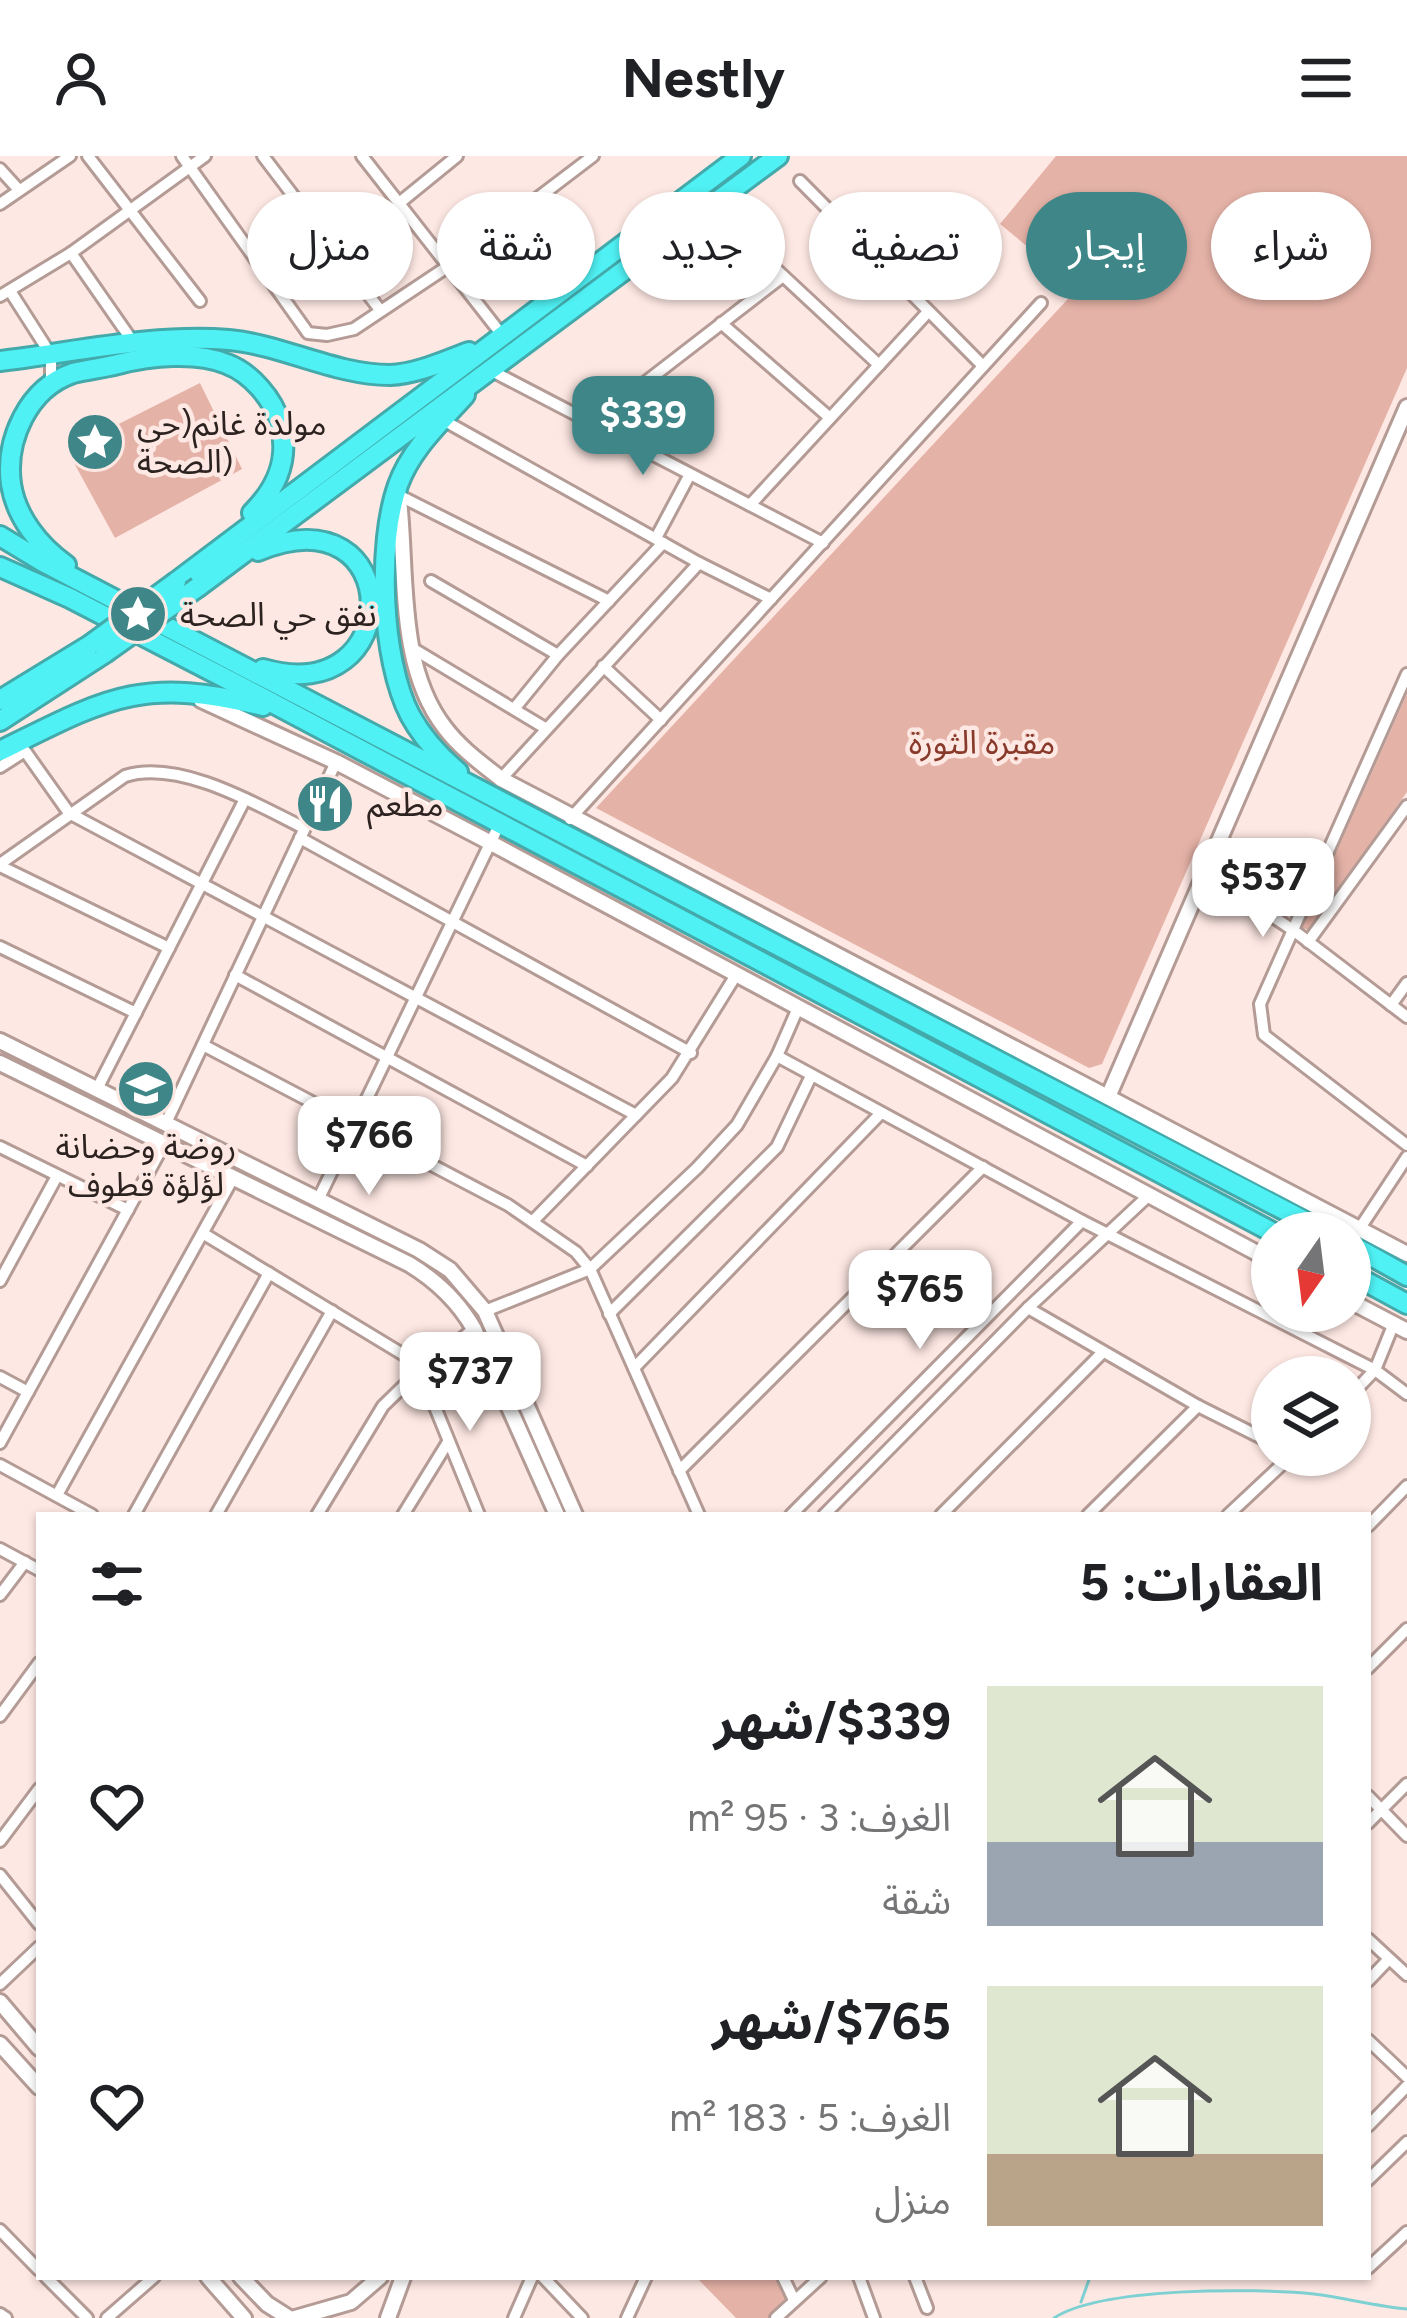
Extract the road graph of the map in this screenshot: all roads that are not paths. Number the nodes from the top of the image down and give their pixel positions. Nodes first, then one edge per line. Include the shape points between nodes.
1 (70, 156) edge
2 (88, 156) edge
3 (205, 156) edge
4 (263, 156) edge
5 (362, 156) edge
6 (457, 156) edge
7 (593, 156) edge
8 (741, 156) edge
9 (778, 156) edge
10 (186, 161) edge
11 (0, 169) edge
12 (800, 181) dead end
13 (19, 190) junction
14 (389, 192) edge
15 (413, 192) edge
16 (545, 192) edge
17 (0, 204) edge
18 (130, 208) junction
19 (413, 223) edge
20 (71, 253) junction
21 (437, 253) edge
22 (437, 273) edge
23 (785, 278) edge
24 (5, 294) edge
25 (470, 300) edge
26 (751, 300) edge
27 (200, 301) dead end
28 (1041, 303) dead end
29 (380, 310) junction
30 (927, 314) junction
31 (721, 323) junction
32 (496, 339) junction
33 (133, 342) junction
34 (51, 355) junction
35 (0, 361) edge
36 (879, 365) junction
37 (983, 366) junction
38 (487, 369) junction
39 (51, 385) junction
40 (1407, 407) edge
41 (830, 418) junction
42 (443, 420) junction
43 (590, 425) junction
44 (689, 476) junction
45 (398, 490) junction
46 (750, 505) junction
47 (0, 536) edge
48 (659, 541) junction
49 (823, 543) junction
50 (0, 555) edge
51 (207, 558) junction
52 (237, 559) junction
53 (698, 563) junction
54 (0, 567) edge
55 (431, 581) dead end
56 (70, 598) junction
57 (114, 599) junction
58 (771, 599) junction
59 (609, 601) junction
60 (412, 648) junction
61 (98, 649) junction
62 (209, 649) junction
63 (558, 655) junction
64 (603, 666) junction
65 (44, 671) junction
66 (1407, 674) edge
67 (0, 688) edge
68 (173, 691) junction
69 (0, 700) edge
70 (514, 709) junction
71 (290, 714) junction
72 (661, 720) junction
73 (0, 721) edge
74 (545, 728) junction
75 (0, 751) edge
76 (336, 762) junction
77 (0, 766) edge
78 (501, 778) junction
79 (490, 797) junction
80 (245, 799) junction
81 (1407, 806) edge
82 (70, 813) junction
83 (572, 816) junction
84 (500, 823) junction
85 (302, 833) junction
86 (560, 834) junction
87 (491, 843) junction
88 (0, 865) edge
89 (1205, 872) junction
90 (202, 884) junction
91 (263, 916) junction
92 (453, 922) junction
93 (1293, 930) junction
94 (791, 939) junction
95 (1308, 942) junction
96 (0, 946) edge
97 (169, 948) junction
98 (235, 975) junction
99 (736, 975) junction
100 (1407, 983) edge
101 (416, 998) junction
102 (1391, 1005) junction
103 (798, 1008) junction
104 (136, 1013) junction
105 (1407, 1016) edge
106 (0, 1041) edge
107 (202, 1045) junction
108 (691, 1053) junction
109 (777, 1056) junction
110 (387, 1057) junction
111 (0, 1063) edge
112 (812, 1076) junction
113 (97, 1089) junction
114 (1108, 1097) junction
115 (1088, 1109) junction
116 (136, 1111) junction
117 (881, 1113) junction
118 (636, 1115) junction
119 (109, 1116) junction
120 (165, 1124) junction
121 (354, 1125) junction
122 (1076, 1130) junction
123 (164, 1144) junction
124 (1407, 1145) edge
125 (0, 1147) edge
126 (1407, 1157) edge
127 (587, 1166) junction
128 (982, 1167) junction
129 (57, 1176) junction
130 (233, 1178) junction
131 (1147, 1197) junction
132 (318, 1200) junction
133 (128, 1210) junction
134 (1287, 1212) edge
135 (1308, 1212) edge
136 (1370, 1212) edge
137 (350, 1216) junction
138 (320, 1220) junction
139 (533, 1221) junction
140 (1082, 1221) junction
141 (1251, 1221) edge
142 (1106, 1233) junction
143 (204, 1234) junction
144 (1371, 1243) edge
145 (1251, 1250) edge
146 (1371, 1251) edge
147 (1407, 1254) edge
148 (590, 1269) junction
149 (269, 1273) junction
150 (1407, 1276) edge
151 (0, 1281) edge
152 (1371, 1284) edge
153 (1407, 1304) edge
154 (1028, 1308) junction
155 (332, 1311) junction
156 (485, 1311) junction
157 (1371, 1312) edge
158 (610, 1314) junction
159 (1400, 1327) edge
160 (474, 1329) junction
161 (1103, 1352) junction
162 (634, 1368) junction
163 (419, 1370) junction
164 (1376, 1370) junction
165 (1371, 1375) edge
166 (0, 1377) edge
167 (28, 1392) junction
168 (1407, 1394) edge
169 (1198, 1406) junction
170 (1251, 1432) edge
171 (448, 1442) junction
172 (0, 1443) edge
173 (0, 1465) edge
174 (679, 1471) junction
175 (1270, 1476) edge
176 (1407, 1486) edge
177 (813, 1492) junction
178 (56, 1496) junction
179 (86, 1512) edge
180 (136, 1512) edge
181 (218, 1512) edge
182 (319, 1512) edge
183 (405, 1512) edge
184 (477, 1512) edge
185 (556, 1512) edge
186 (574, 1512) edge
187 (698, 1512) edge
188 (794, 1512) edge
189 (827, 1512) edge
190 (944, 1512) edge
191 (1091, 1512) edge
192 (1231, 1512) edge
193 (1371, 1523) edge
194 (0, 1549) edge
195 (25, 1562) junction
196 (36, 1568) edge
197 (0, 1595) edge
198 (1407, 1629) edge
199 (1371, 1665) edge
200 (36, 1667) edge
201 (0, 1716) edge
202 (1407, 1784) edge
203 (36, 1793) edge
204 (1371, 1799) edge
205 (1382, 1810) junction
206 (1371, 1820) edge
207 (1407, 1836) edge
208 (0, 1841) edge
209 (0, 1875) edge
210 (36, 1920) edge
211 (1371, 1942) edge
212 (36, 1950) edge
213 (1388, 1960) junction
214 (1407, 1975) edge
215 (1371, 1978) edge
216 (0, 1984) edge
217 (0, 2002) edge
218 (36, 2043) edge
219 (1371, 2043) edge
220 (0, 2044) edge
221 (1407, 2077) edge
222 (36, 2084) edge
223 (1407, 2086) edge
224 (1371, 2123) edge
225 (1407, 2142) edge
226 (1371, 2177) edge
227 (0, 2230) edge
228 (1407, 2232) edge
229 (1371, 2265) edge
230 (36, 2267) edge
231 (49, 2280) edge
232 (151, 2280) edge
233 (211, 2280) edge
234 (244, 2280) edge
235 (354, 2280) edge
236 (377, 2280) edge
237 (402, 2280) edge
238 (531, 2280) edge
239 (546, 2280) edge
240 (645, 2280) edge
241 (784, 2280) edge
242 (817, 2280) edge
243 (860, 2280) edge
244 (916, 2280) edge
245 (365, 2294) junction
246 (794, 2300) junction
247 (927, 2308) dead end
248 (87, 2318) edge
249 (107, 2318) edge
250 (244, 2318) edge
251 (292, 2318) edge
252 (388, 2318) edge
253 (514, 2318) edge
254 (582, 2318) edge
255 (627, 2318) edge
256 (776, 2318) edge
257 (874, 2318) edge

1 - 13 street
2 - 18 street
3 - 10 street
4 - 29 street
5 - 14 street
6 - 15 street
7 - 16 street
8 - 32 highway
9 - 38 highway
10 - 18 street
10 - 29 street via 308,332 354,328
11 - 13 street
12 - 30 street
13 - 17 street
18 - 20 street
18 - 27 street
19 - 21 street
20 - 24 street
20 - 33 street
22 - 29 street
23 - 36 street
24 - 34 street
25 - 32 street
26 - 31 street
28 - 37 street
30 - 36 street
30 - 37 street
31 - 41 street
31 - 43 street
32 - 33 highway via 393,375 224,340
32 - 51 highway
33 - 34 highway
34 - 35 highway
34 - 39 street
36 - 41 street
37 - 49 street
38 - 42 highway
38 - 43 street
38 - 52 highway
39 - 51 highway via 138,359 206,358 231,364 274,401 280,475
39 - 57 highway via 17,427 8,460 12,491 38,539
40 - 89 main road
41 - 46 street
42 - 45 highway via 416,450
42 - 48 street
43 - 44 street
44 - 46 street
44 - 48 street
45 - 59 street
45 - 60 main road
45 - 79 highway via 386,577 395,676 422,735
46 - 49 street
47 - 57 highway
48 - 53 street
48 - 59 street
49 - 58 street
50 - 56 highway
51 - 61 highway, bridge
52 - 61 highway, bridge
52 - 62 highway via 283,542 341,548 368,578 369,621 353,650 316,675 277,673
53 - 58 street
53 - 64 street
54 - 56 highway
55 - 63 street
56 - 71 highway
57 - 62 highway
58 - 72 street
59 - 63 street
60 - 70 street
60 - 78 main road via 443,727
61 - 65 highway
61 - 73 highway
62 - 79 highway
63 - 70 street
64 - 72 street
64 - 74 street
65 - 67 highway
65 - 69 highway
66 - 93 street
68 - 71 highway
68 - 75 highway via 115,698
68 - 76 main road
70 - 74 street
71 - 84 highway
72 - 83 street
74 - 78 street
76 - 85 street
76 - 87 main road
77 - 82 street via 25,752
78 - 83 main road
79 - 86 highway
80 - 82 street via 142,770
80 - 85 street
80 - 90 street
81 - 95 street
82 - 88 street
82 - 90 street
83 - 86 street
83 - 94 main road
84 - 87 street
84 - 122 highway
85 - 91 street
85 - 92 street
86 - 94 highway
87 - 92 street
87 - 99 main road
88 - 97 street
89 - 93 street
89 - 114 main road
90 - 91 street
90 - 97 street
91 - 98 street
91 - 101 street
92 - 101 street
92 - 108 street
93 - 95 street
93 - 124 street via 1260,1004 1264,1035
94 - 114 main road
94 - 115 highway
95 - 102 street
96 - 104 street
97 - 104 street
98 - 107 street
98 - 110 street
99 - 103 main road
99 - 108 street
100 - 102 street
101 - 110 street
101 - 118 street
102 - 105 street
103 - 109 street
103 - 131 main road
104 - 113 street
106 - 113 main road
107 - 120 street
107 - 121 street
108 - 118 street
109 - 112 street
109 - 148 street via 737,1125
110 - 121 street
110 - 127 street
111 - 119 main road
112 - 117 street
112 - 158 street via 777,1147
113 - 116 main road
114 - 135 main road
115 - 122 highway
115 - 134 highway
116 - 119 main road via 111,1104
116 - 120 main road
117 - 128 street
117 - 162 street
118 - 127 street
119 - 123 main road
120 - 132 main road
121 - 132 street
121 - 139 street
122 - 141 highway
123 - 130 main road
123 - 133 street
125 - 129 street
126 - 136 street
127 - 139 street
128 - 140 street
128 - 174 street
129 - 133 street
129 - 151 street
130 - 138 main road
130 - 143 street
131 - 142 street
131 - 145 main road
132 - 137 main road
133 - 167 street
137 - 138 main road via 345,1228
137 - 156 main road via 435,1259
138 - 160 main road via 422,1272
139 - 148 street
140 - 142 street
140 - 177 street
142 - 154 street
142 - 164 street
143 - 149 street
143 - 178 street
144 - 147 main road
146 - 150 highway
148 - 156 street
148 - 158 street
149 - 155 street
149 - 180 street
152 - 153 highway
154 - 161 street
154 - 189 street
155 - 163 street
155 - 181 street
156 - 186 main road
157 - 159 main road
158 - 162 street
159 - 164 street
160 - 163 street
160 - 185 main road
161 - 169 street
161 - 190 street
162 - 174 street
163 - 171 street
163 - 182 street via 383,1406
164 - 165 street
164 - 168 street
166 - 167 street
167 - 172 street
169 - 170 street
169 - 191 street
171 - 183 street
171 - 184 street
173 - 178 street
174 - 187 street
175 - 192 street
176 - 193 street
177 - 188 street
177 - 189 street
178 - 179 street
194 - 195 street
195 - 196 street
195 - 197 street
198 - 199 street
200 - 201 street
202 - 205 street
203 - 208 street
204 - 205 street
205 - 206 street
205 - 207 street
209 - 210 street
211 - 213 street
212 - 216 street
213 - 214 street
213 - 215 street
217 - 218 main road
219 - 221 street
220 - 222 main road
223 - 224 street
225 - 226 street
227 - 230 street
228 - 229 street
231 - 248 street
232 - 249 street
233 - 250 main road
234 - 251 main road
235 - 245 street
236 - 245 main road
237 - 252 main road
238 - 253 street
239 - 254 street
240 - 255 street
241 - 246 street
242 - 246 street
243 - 257 street
244 - 247 street
245 - 251 main road
246 - 256 street

